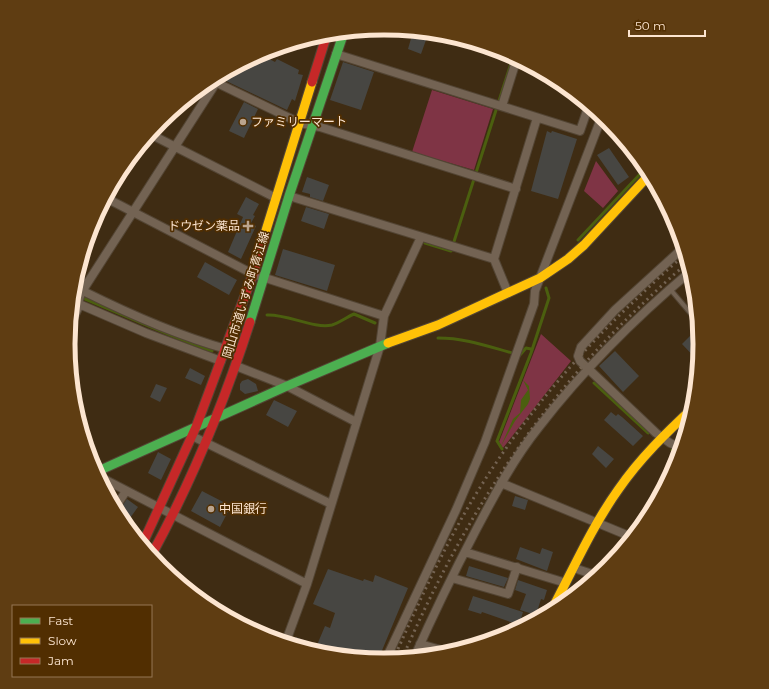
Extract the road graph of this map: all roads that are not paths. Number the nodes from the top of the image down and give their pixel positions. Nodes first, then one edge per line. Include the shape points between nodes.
1 (342, 38) edge
2 (325, 41) edge
3 (336, 54) junction
4 (515, 64) edge
5 (218, 84) edge
6 (207, 91) edge
7 (499, 105) junction
8 (588, 111) edge
9 (537, 118) junction
10 (300, 123) junction
11 (600, 123) edge
12 (314, 125) junction
13 (155, 137) edge
14 (174, 147) junction
15 (646, 179) edge
16 (516, 189) junction
17 (289, 196) junction
18 (276, 198) junction
19 (111, 200) edge
20 (133, 212) junction
21 (421, 237) junction
22 (680, 251) edge
23 (494, 259) junction
24 (253, 274) junction
25 (686, 275) edge
26 (264, 278) junction
27 (540, 278) junction
28 (670, 289) junction
29 (508, 293) junction
30 (80, 296) edge
31 (692, 315) edge
32 (384, 316) junction
33 (380, 346) junction
34 (226, 349) junction
35 (221, 361) junction
36 (236, 366) junction
37 (587, 368) junction
38 (287, 386) junction
39 (686, 415) edge
40 (215, 419) junction
41 (356, 422) junction
42 (196, 427) junction
43 (192, 436) junction
44 (662, 437) junction
45 (206, 443) junction
46 (677, 445) edge
47 (102, 469) edge
48 (107, 481) edge
49 (501, 483) junction
50 (126, 491) junction
51 (118, 503) edge
52 (331, 504) junction
53 (159, 508) junction
54 (174, 514) junction
55 (599, 524) junction
56 (628, 536) edge
57 (144, 540) edge
58 (154, 551) edge
59 (465, 552) junction
60 (517, 567) junction
61 (574, 568) junction
62 (592, 574) edge
63 (452, 578) junction
64 (307, 584) junction
65 (566, 584) junction
66 (556, 602) edge
67 (287, 639) edge
68 (420, 644) junction
69 (438, 649) edge
70 (417, 652) edge
71 (388, 654) edge

1 - 3 street, 岡山市道いずみ町青江線
2 - 10 street, 岡山市道いずみ町青江線
3 - 7 street
3 - 12 street, 岡山市道いずみ町青江線
4 - 7 street
5 - 10 street
6 - 14 street
7 - 9 street
8 - 9 street via 580,131
9 - 16 street
10 - 12 street
10 - 18 street, 岡山市道いずみ町青江線
11 - 27 street
12 - 16 street
12 - 17 street, 岡山市道いずみ町青江線
13 - 14 street
14 - 18 street
14 - 20 street
15 - 27 street via 584,245 568,260
16 - 23 street
17 - 21 street
17 - 26 street, 岡山市道いずみ町青江線
18 - 24 street, 岡山市道いずみ町青江線
19 - 20 street
20 - 24 street
20 - 30 street
21 - 23 street
21 - 32 street
22 - 37 street via 615,310 581,347 578,356
23 - 29 street
24 - 26 street
24 - 34 street, 岡山市道いずみ町青江線
25 - 28 street
26 - 32 street
26 - 36 street, 岡山市道いずみ町青江線
27 - 29 street
27 - 71 street via 534,304 485,442
28 - 31 lane
28 - 37 street via 648,307
29 - 33 street via 438,325
30 - 34 street
30 - 35 street via 146,333
32 - 33 street
33 - 38 street
33 - 41 street
34 - 35 street, 岡山市道いずみ町青江線
35 - 42 street, 岡山市道いずみ町青江線
36 - 38 street
36 - 40 street, 岡山市道いずみ町青江線
37 - 44 street
37 - 49 street via 538,428
38 - 40 street
38 - 41 street
39 - 44 street
40 - 42 street
40 - 45 street, 岡山市道いずみ町青江線
41 - 52 street
42 - 43 street, 岡山市道いずみ町青江線
42 - 47 street
43 - 45 street
43 - 53 street, 岡山市道いずみ町青江線
44 - 46 street
44 - 55 street via 618,491
45 - 52 street
45 - 54 street, 岡山市道いずみ町青江線
48 - 50 street
49 - 55 street
49 - 59 street
50 - 51 street
50 - 53 street
52 - 64 street
53 - 54 street
53 - 57 street, 岡山市道いずみ町青江線
54 - 58 street, 岡山市道いずみ町青江線
54 - 64 street
55 - 56 street
55 - 61 street
59 - 60 street
59 - 63 street
60 - 63 street via 508,594
60 - 65 street
61 - 62 street
61 - 65 street
63 - 68 street
64 - 67 street
65 - 66 street
68 - 69 street
68 - 70 street

